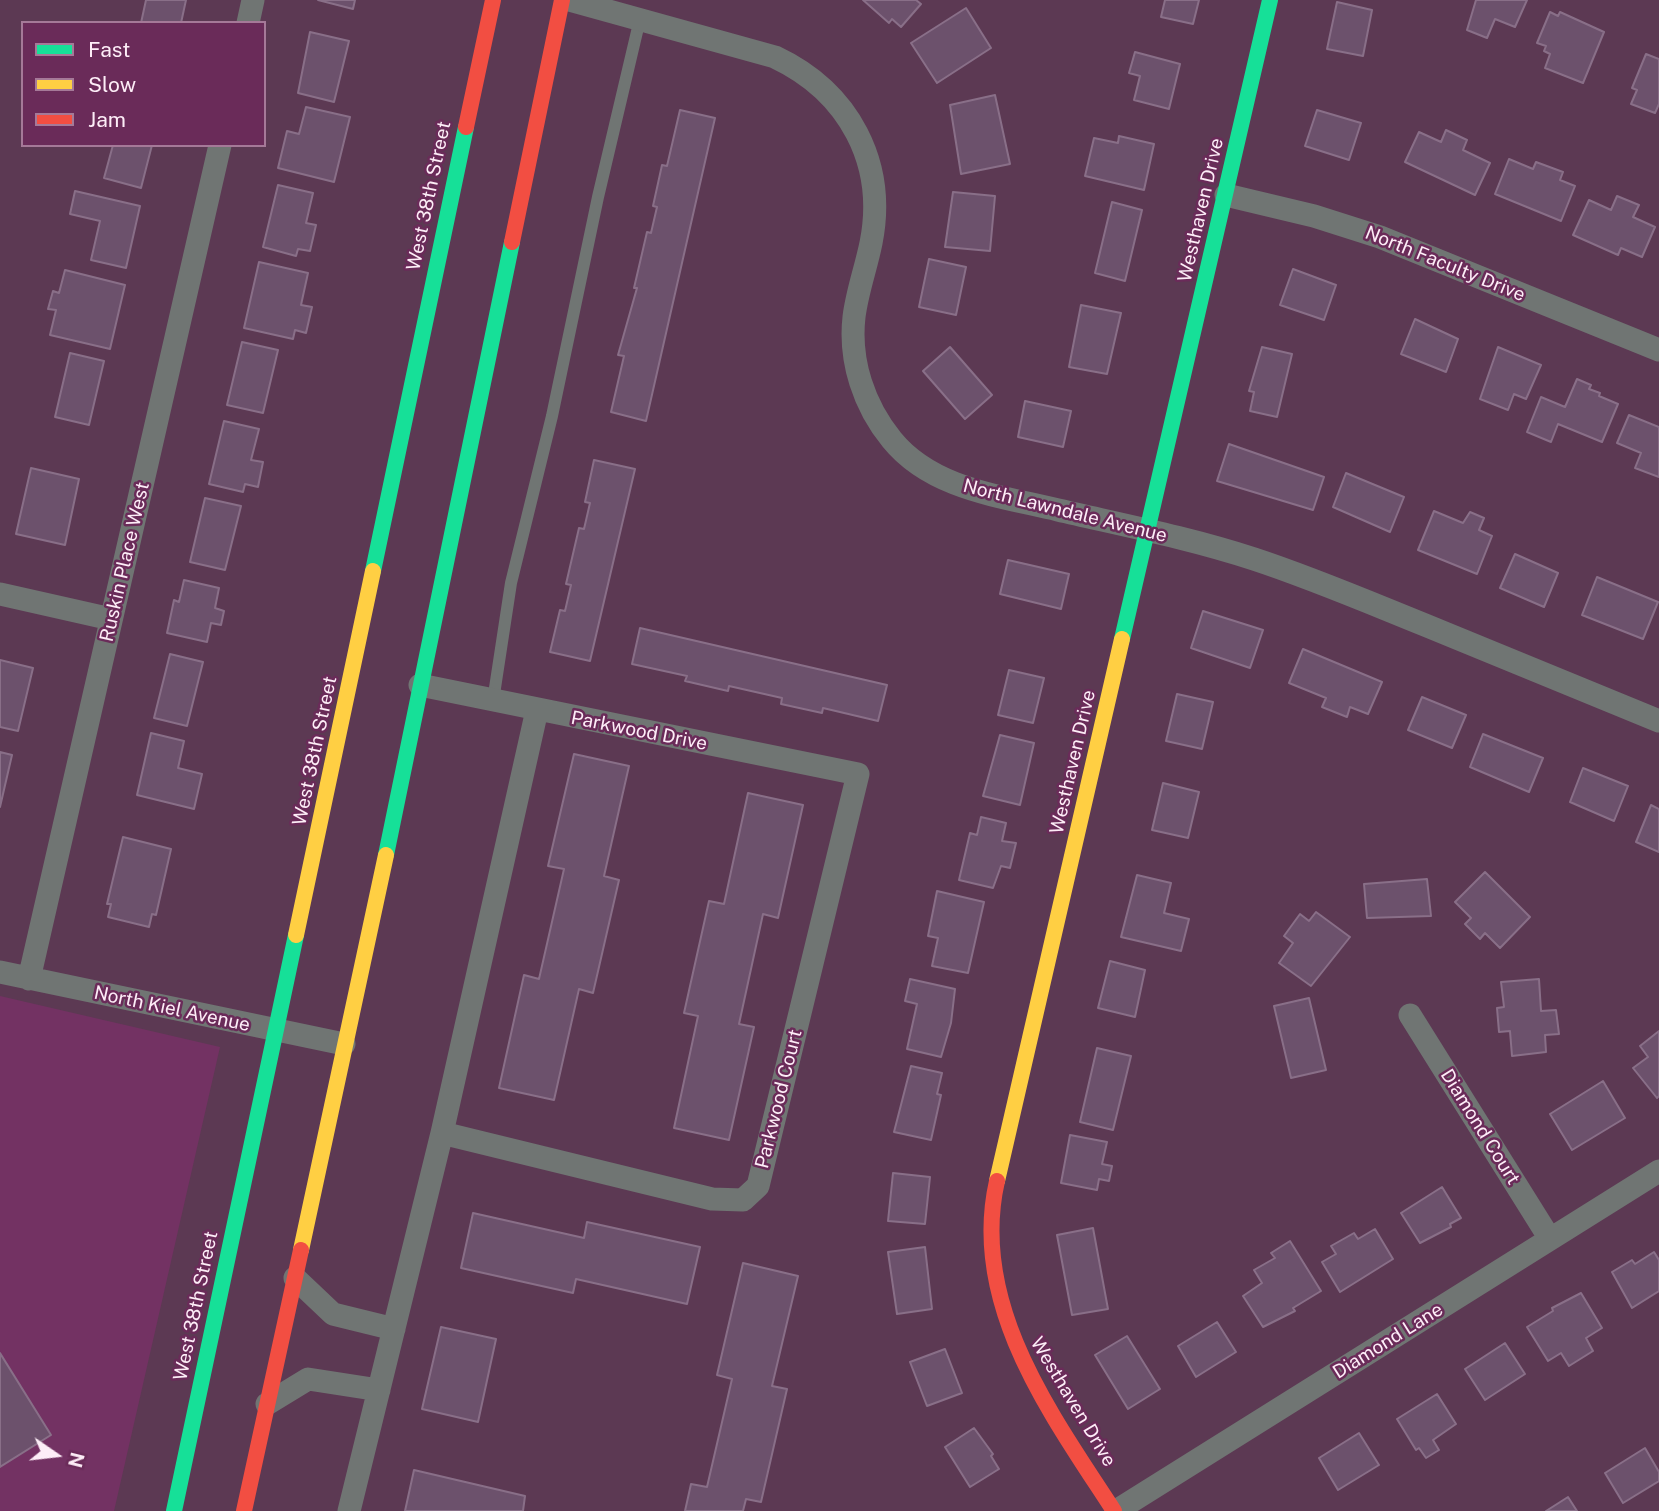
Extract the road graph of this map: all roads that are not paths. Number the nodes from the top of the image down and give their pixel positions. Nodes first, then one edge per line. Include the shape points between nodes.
1 (253, 0) edge
2 (492, 0) edge
3 (562, 0) edge
4 (569, 0) edge
5 (1270, 0) edge
6 (640, 19) junction
7 (248, 21) edge
8 (220, 147) edge
9 (1226, 195) junction
10 (1659, 350) edge
11 (1148, 531) junction
12 (0, 594) edge
13 (111, 620) junction
14 (420, 685) junction
15 (493, 701) junction
16 (537, 710) junction
17 (1659, 721) edge
18 (858, 774) joint
19 (0, 972) edge
20 (29, 979) junction
21 (1410, 1015) dead end
22 (277, 1031) junction
23 (344, 1044) junction
24 (442, 1133) junction
25 (1659, 1171) edge
26 (1550, 1239) junction
27 (295, 1278) junction
28 (394, 1329) junction
29 (379, 1390) junction
30 (267, 1404) junction
31 (174, 1511) edge
32 (244, 1511) edge
33 (349, 1511) edge
34 (1115, 1511) edge

1 - 7 street
2 - 22 main road, West 38th Street
3 - 14 main road
4 - 6 street, North Lawndale Avenue
5 - 9 main road, Westhaven Drive
6 - 11 street, North Lawndale Avenue via 775,57 820,85 848,115 870,163 875,202 857,299 854,351 866,398 895,444 928,470 964,488
6 - 15 lane via 511,583
8 - 13 street, Ruskin Place West
9 - 10 street, North Faculty Drive via 1380,237
9 - 11 main road, Westhaven Drive
11 - 17 street, North Lawndale Avenue via 1304,576
11 - 34 main road, Westhaven Drive via 999,1168 992,1236 997,1288 1017,1352
12 - 13 street
13 - 20 street, Ruskin Place West
14 - 15 street, Parkwood Drive
14 - 23 main road
15 - 16 street, Parkwood Drive
16 - 18 street, Parkwood Drive
16 - 24 street
18 - 24 street, Parkwood Court via 758,1186 743,1200 712,1199
19 - 20 street, North Kiel Avenue
20 - 22 street, North Kiel Avenue
21 - 26 street, Diamond Court
22 - 23 street, North Kiel Avenue
22 - 31 main road, West 38th Street
23 - 27 main road
24 - 28 street
25 - 26 street, Diamond Lane
26 - 34 street, Diamond Lane
27 - 28 street via 333,1314
27 - 30 main road
28 - 29 street
29 - 30 street via 308,1379
29 - 33 street
30 - 32 main road

